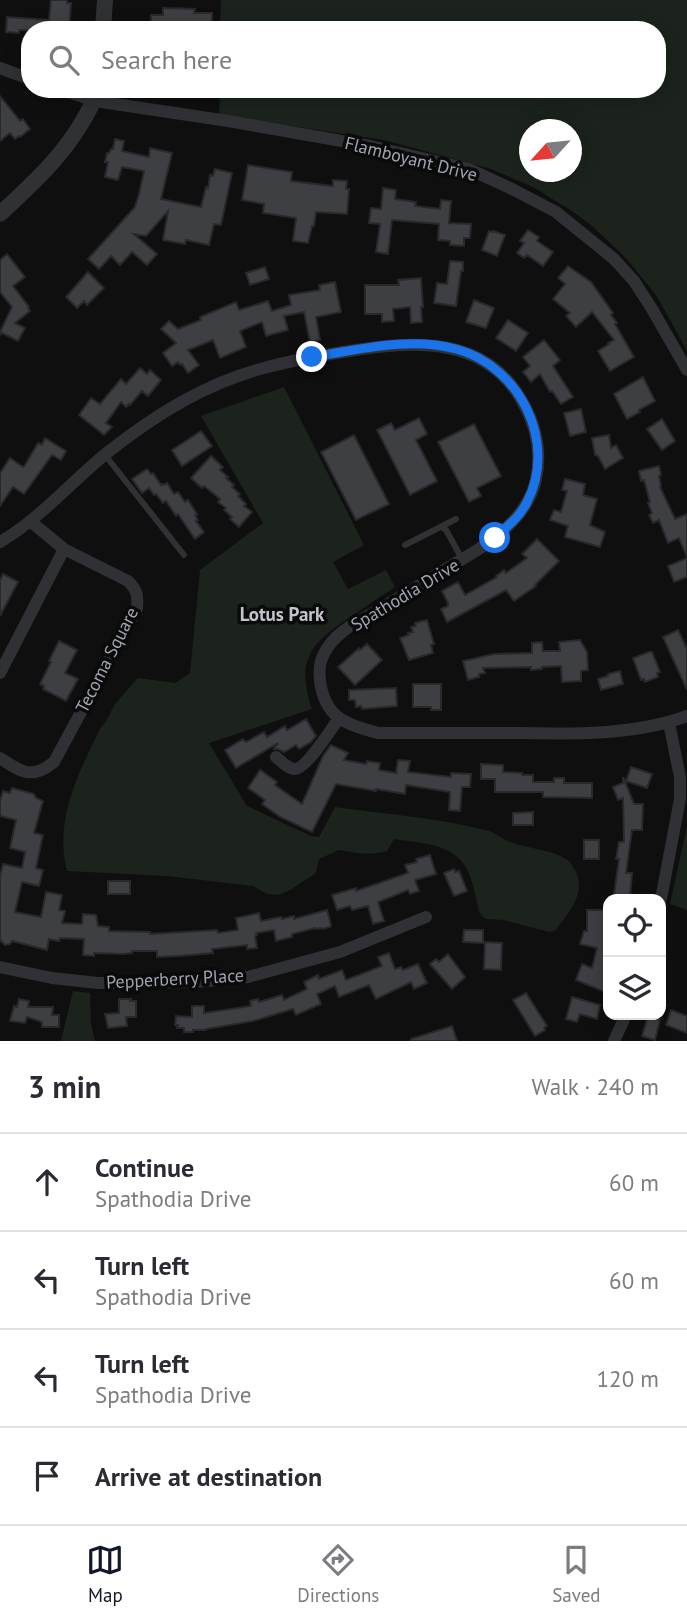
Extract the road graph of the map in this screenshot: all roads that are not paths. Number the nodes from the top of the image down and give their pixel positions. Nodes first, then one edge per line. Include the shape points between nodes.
1 (105, 0) edge
2 (104, 21) edge
3 (0, 68) edge
4 (21, 76) edge
5 (93, 98) edge
6 (110, 98) edge
7 (0, 214) edge
8 (687, 370) edge
9 (105, 455) junction
10 (456, 519) dead end
11 (30, 521) junction
12 (441, 527) junction
13 (0, 542) edge
14 (405, 544) dead end
15 (64, 549) junction
16 (184, 555) dead end
17 (462, 559) junction
18 (0, 673) edge
19 (687, 716) edge
20 (339, 718) junction
21 (669, 723) junction
22 (276, 757) dead end
23 (0, 758) edge
24 (662, 894) edge
25 (426, 917) dead end
26 (0, 967) edge
27 (624, 1020) edge
28 (614, 1041) edge

1 - 2 street
3 - 4 street
5 - 7 street via 69,145
6 - 8 street, Flamboyant Drive via 370,146 469,169 514,190 555,212 614,259 634,281
9 - 11 street, Spathodia Drive
9 - 16 lane
9 - 17 street, Spathodia Drive via 181,401 255,370 390,345 453,348 489,365 519,394 531,416 539,460 527,504 495,538
10 - 12 lane
11 - 13 street, Spathodia Drive
11 - 15 street
12 - 14 lane
12 - 17 lane
15 - 18 street
15 - 23 street, Tecoma Square via 128,581 138,596 137,608 54,762 30,773
17 - 20 street, Spathodia Drive via 332,641 319,668 325,702
19 - 21 street
20 - 21 street via 378,733 555,734 636,730
20 - 22 street via 301,767 291,769
21 - 24 street via 680,799
25 - 26 street, Pepperberry Place via 340,952 248,977 98,983
27 - 28 street

